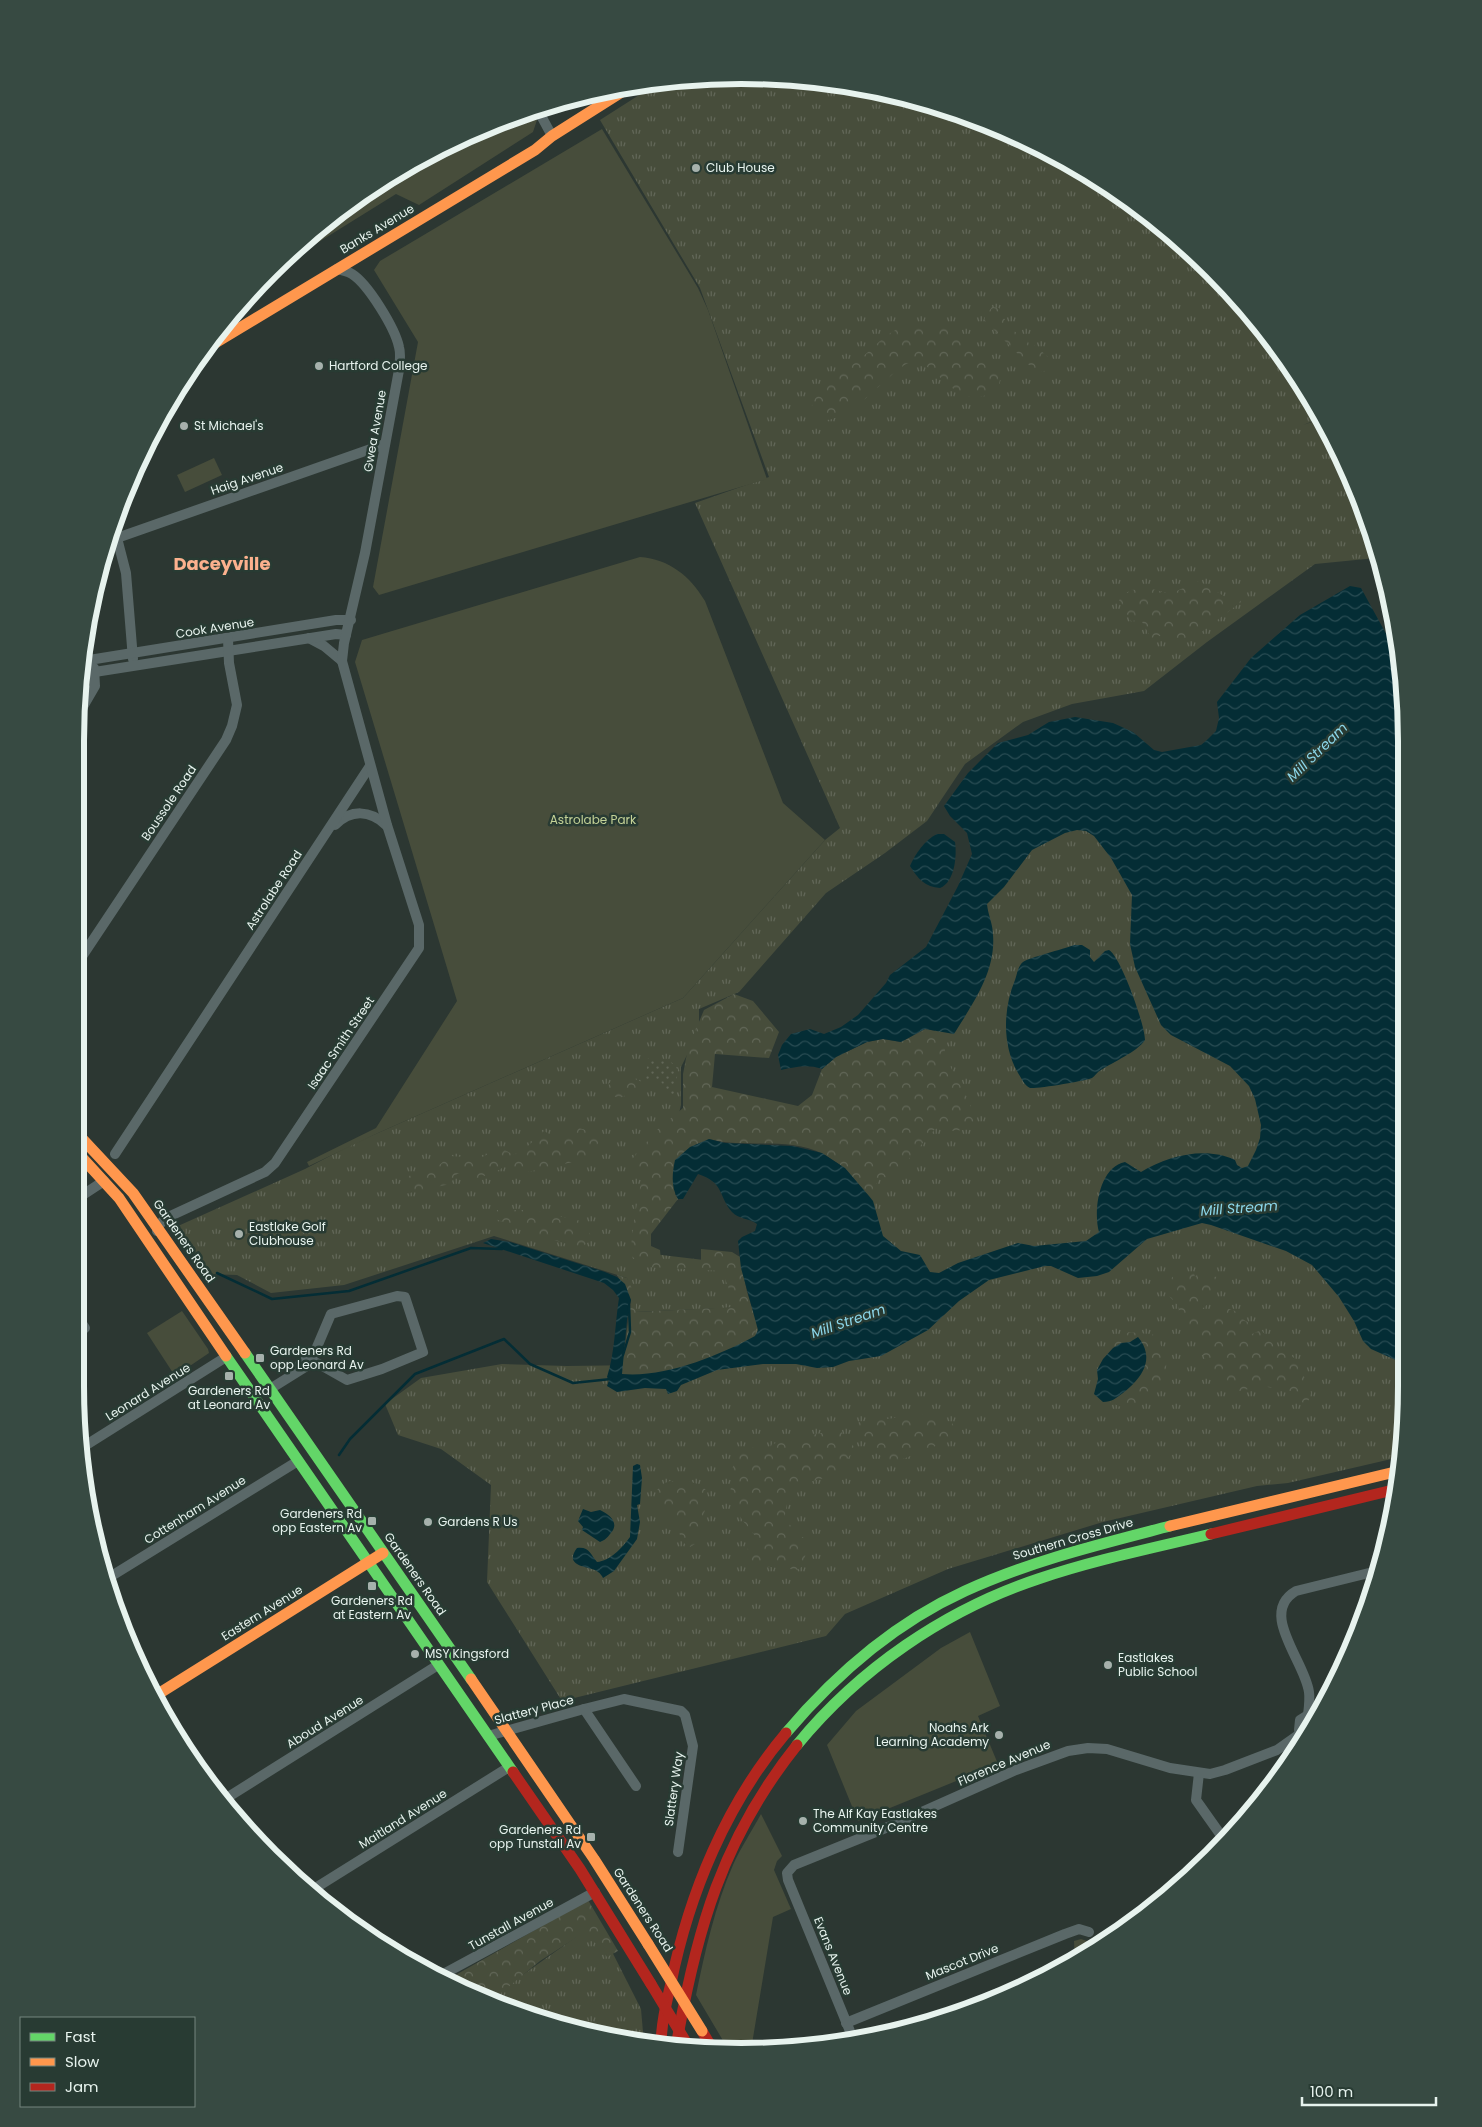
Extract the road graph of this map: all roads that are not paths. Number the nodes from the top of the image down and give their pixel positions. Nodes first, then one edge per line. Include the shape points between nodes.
1 (616, 96) edge
2 (541, 116) edge
3 (552, 136) junction
4 (337, 269) junction
5 (232, 327) edge
6 (224, 336) edge
7 (385, 444) junction
8 (117, 538) joint
9 (351, 620) junction
10 (346, 635) junction
11 (308, 638) junction
12 (228, 639) junction
13 (229, 651) junction
14 (133, 654) junction
15 (88, 660) edge
16 (88, 661) edge
17 (342, 661) junction
18 (133, 665) junction
19 (94, 672) junction
20 (87, 673) edge
21 (85, 703) edge
22 (370, 766) junction
23 (386, 826) junction
24 (325, 834) junction
25 (84, 953) edge
26 (84, 1141) edge
27 (115, 1154) dead end
28 (84, 1160) edge
29 (104, 1181) junction
30 (84, 1194) edge
31 (158, 1226) junction
32 (166, 1266) junction
33 (226, 1357) junction
34 (296, 1371) junction
35 (270, 1389) junction
36 (86, 1445) edge
37 (298, 1461) junction
38 (1393, 1473) edge
39 (1390, 1491) edge
40 (383, 1553) junction
41 (368, 1563) junction
42 (1371, 1573) edge
43 (112, 1576) edge
44 (438, 1665) junction
45 (160, 1693) edge
46 (584, 1709) junction
47 (1312, 1712) edge
48 (1309, 1717) edge
49 (506, 1730) junction
50 (1300, 1730) edge
51 (488, 1736) junction
52 (1294, 1740) edge
53 (509, 1767) junction
54 (1199, 1773) junction
55 (636, 1786) dead end
56 (229, 1797) edge
57 (1221, 1835) edge
58 (678, 1852) dead end
59 (788, 1880) joint
60 (317, 1887) edge
61 (595, 1892) junction
62 (1089, 1932) dead end
63 (447, 1973) edge
64 (846, 2022) junction
65 (851, 2034) edge
66 (661, 2039) edge
67 (677, 2040) edge
68 (685, 2041) edge
69 (709, 2042) edge

1 - 3 main road, Banks Avenue
2 - 3 street
3 - 4 main road, Banks Avenue via 535,150
3 - 5 main road, Banks Avenue via 534,143
4 - 6 main road, Banks Avenue
4 - 7 street, Gwea Avenue via 354,275 369,292 395,334 400,351
7 - 8 street, Haig Avenue
7 - 9 street, Gwea Avenue
8 - 14 street via 126,574
9 - 10 street
9 - 12 street, Cook Avenue
10 - 11 street, Cook Avenue
10 - 17 street
11 - 13 street, Cook Avenue
11 - 17 street
12 - 13 street, Boussole Road
12 - 14 street, Cook Avenue
13 - 18 street, Cook Avenue
13 - 25 street, Boussole Road via 228,663 237,705 226,740
14 - 15 street, Cook Avenue
14 - 18 street
16 - 19 street
17 - 22 street
18 - 19 street, Cook Avenue
19 - 20 street, Cook Avenue
19 - 21 street via 95,686
22 - 23 street, Isaac Smith Street
22 - 24 street, Astrolabe Road
23 - 24 street via 377,817 355,813 341,818
23 - 31 street, Isaac Smith Street via 419,925 420,948 275,1163 265,1172 166,1218
24 - 27 street, Astrolabe Road
26 - 31 main road, Gardeners Road via 133,1193
28 - 29 main road
29 - 30 street
29 - 32 main road
31 - 32 street via 157,1240
31 - 35 main road, Gardeners Road
32 - 33 main road
33 - 36 street, Leonard Avenue
33 - 37 main road
34 - 34 street via 314,1354 331,1314 397,1296 405,1297 423,1352 347,1380 317,1363
34 - 35 street
35 - 40 main road, Gardeners Road
37 - 41 main road
37 - 43 street, Cottenham Avenue
38 - 66 main road, Southern Cross Drive via 1040,1560 961,1593 922,1614 877,1645 819,1695 790,1728 759,1767 732,1811 711,1853 687,1918 676,1957
39 - 67 main road via 1092,1563 1019,1586 926,1631 867,1674 834,1704 793,1750 765,1787 725,1859 688,1978
40 - 41 main road, Eastern Avenue
40 - 49 main road, Gardeners Road
41 - 44 main road
41 - 45 main road, Eastern Avenue
42 - 47 street via 1296,1592 1284,1599 1281,1606 1281,1620 1309,1691
44 - 51 main road
44 - 56 street, Aboud Avenue
46 - 49 street, Slattery Place
46 - 55 street, Slattery Place
46 - 58 street, Slattery Way via 624,1699 681,1711 685,1715 693,1746
48 - 50 street via 1300,1720
49 - 51 street, Slattery Place
49 - 69 main road, Gardeners Road, bridge via 648,1944
51 - 53 main road
52 - 54 street, Florence Avenue via 1241,1765 1219,1772
53 - 60 street, Maitland Avenue
53 - 61 main road
54 - 57 street via 1196,1800
54 - 59 street, Florence Avenue via 1107,1749 1068,1751 794,1865 787,1873
59 - 64 street, Evans Avenue
61 - 63 street, Tunstall Avenue
61 - 68 main road, bridge
62 - 64 street, Mascot Drive via 1079,1929 1065,1934
64 - 65 street, Evans Avenue

